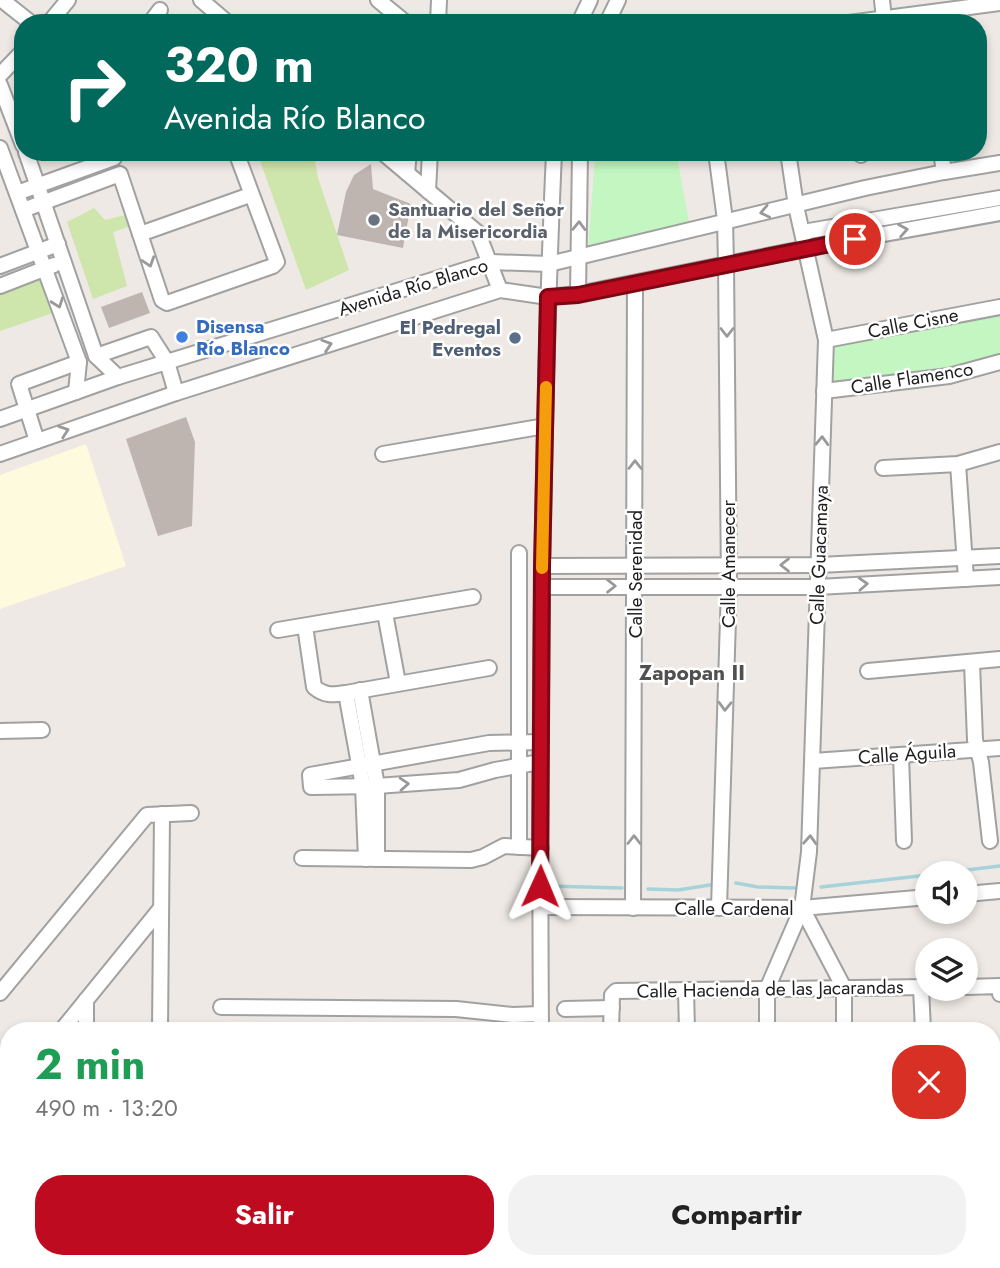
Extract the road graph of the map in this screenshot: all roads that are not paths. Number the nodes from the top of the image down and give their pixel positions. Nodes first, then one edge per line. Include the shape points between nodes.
1 (2, 0) edge
2 (68, 0) edge
3 (201, 0) edge
4 (379, 0) edge
5 (1000, 3) edge
6 (160, 10) dead end
7 (20, 14) edge
8 (56, 14) edge
9 (157, 14) edge
10 (217, 14) edge
11 (395, 14) edge
12 (944, 14) edge
13 (14, 60) edge
14 (0, 75) edge
15 (0, 85) edge
16 (6, 116) edge
17 (0, 148) edge
18 (29, 161) edge
19 (98, 161) edge
20 (239, 161) edge
21 (393, 161) edge
22 (408, 161) edge
23 (430, 161) edge
24 (554, 161) edge
25 (580, 161) edge
26 (717, 161) edge
27 (789, 161) edge
28 (942, 161) edge
29 (1000, 163) edge
30 (944, 172) junction
31 (407, 173) junction
32 (38, 186) junction
33 (428, 191) junction
34 (17, 193) junction
35 (250, 195) junction
36 (1000, 198) edge
37 (44, 203) junction
38 (796, 206) junction
39 (23, 210) junction
40 (1000, 213) edge
41 (725, 220) junction
42 (803, 232) junction
43 (140, 234) junction
44 (58, 244) junction
45 (807, 247) junction
46 (38, 252) junction
47 (579, 257) junction
48 (64, 261) junction
49 (491, 262) junction
50 (549, 264) junction
51 (726, 264) junction
52 (0, 266) edge
53 (46, 269) junction
54 (635, 283) junction
55 (0, 286) edge
56 (500, 290) junction
57 (578, 295) junction
58 (548, 297) junction
59 (1000, 307) edge
60 (826, 340) junction
61 (96, 356) junction
62 (79, 362) junction
63 (167, 362) junction
64 (1000, 362) edge
65 (118, 377) junction
66 (824, 391) junction
67 (76, 392) junction
68 (176, 393) junction
69 (26, 410) junction
70 (0, 419) edge
71 (545, 426) junction
72 (37, 441) junction
73 (1000, 452) edge
74 (0, 454) edge
75 (383, 454) dead end
76 (958, 464) junction
77 (883, 468) dead end
78 (519, 553) dead end
79 (1000, 556) edge
80 (965, 559) junction
81 (636, 565) junction
82 (819, 565) junction
83 (542, 566) junction
84 (729, 566) junction
85 (1000, 577) edge
86 (966, 579) junction
87 (636, 586) junction
88 (542, 587) junction
89 (729, 587) junction
90 (818, 587) junction
91 (473, 597) dead end
92 (385, 613) junction
93 (305, 626) junction
94 (278, 630) dead end
95 (1000, 659) edge
96 (972, 663) junction
97 (489, 668) dead end
98 (868, 671) dead end
99 (398, 683) junction
100 (353, 692) junction
101 (42, 730) dead end
102 (0, 731) edge
103 (518, 742) junction
104 (541, 742) junction
105 (1000, 748) edge
106 (978, 749) junction
107 (901, 755) junction
108 (813, 761) junction
109 (540, 762) junction
110 (367, 764) junction
111 (519, 765) junction
112 (370, 786) junction
113 (191, 813) dead end
114 (162, 814) junction
115 (904, 841) dead end
116 (990, 841) dead end
117 (519, 847) junction
118 (541, 848) junction
119 (302, 858) dead end
120 (372, 859) junction
121 (1000, 891) edge
122 (978, 893) edge
123 (915, 898) edge
124 (540, 906) junction
125 (162, 908) junction
126 (633, 908) junction
127 (719, 908) junction
128 (803, 908) junction
129 (1000, 986) edge
130 (915, 987) edge
131 (978, 987) edge
132 (844, 988) junction
133 (766, 989) junction
134 (686, 990) junction
135 (0, 993) edge
136 (1000, 994) edge
137 (86, 1000) junction
138 (924, 1001) edge
139 (221, 1007) dead end
140 (611, 1008) junction
141 (565, 1009) dead end
142 (540, 1014) junction
143 (68, 1022) edge
144 (86, 1022) edge
145 (160, 1022) edge
146 (540, 1022) edge
147 (611, 1022) edge
148 (687, 1022) edge
149 (767, 1022) edge
150 (844, 1022) edge
151 (923, 1022) edge

1 - 7 street
2 - 8 street
3 - 10 street
4 - 11 street
5 - 12 street
6 - 9 street
13 - 14 street
15 - 16 street
17 - 34 street
18 - 32 street
19 - 32 street
20 - 35 street
21 - 31 street
22 - 31 street
23 - 33 street
24 - 50 street
47 -> 25 street
26 - 41 street, Calle Amanecer
27 - 38 street, Calle Guacamaya
28 - 30 street
29 - 30 street, Avenida Río Blanco
30 - 38 street, Avenida Río Blanco
31 - 33 street
32 - 34 street
32 - 37 street
33 - 49 street via 478,233
34 - 39 street
35 - 43 street
43 -> 35 street via 162,300 167,303 273,266 277,257
36 - 42 street
37 - 39 street
37 - 43 street via 120,174
37 - 44 street
38 -> 41 street, Avenida Río Blanco
38 - 42 street, Calle Guacamaya
39 - 46 street
45 -> 40 street, Avenida Río Blanco
41 - 47 street, Avenida Río Blanco
41 - 51 street, Calle Amanecer
42 - 45 street, Calle Guacamaya
44 - 46 street
44 - 48 street
45 - 51 street, Avenida Río Blanco
45 - 60 street, Calle Guacamaya
46 - 52 street
46 - 53 street
47 - 50 street, Avenida Río Blanco
47 - 57 street
48 - 53 street
48 - 61 street
49 - 50 street, Avenida Río Blanco
49 - 56 street
49 - 63 street, Avenida Río Blanco
50 - 58 street
51 - 54 street, Avenida Río Blanco
51 -> 84 street, Calle Amanecer
53 - 55 street
53 -> 62 street
54 - 57 street, Avenida Río Blanco
81 -> 54 street, Calle Serenidad
56 - 58 street, Avenida Río Blanco
68 -> 56 street, Avenida Río Blanco
57 - 58 street, Avenida Río Blanco
58 - 71 street
59 - 60 street, Calle Cisne
60 - 66 street, Calle Guacamaya
61 - 63 street via 151,337
61 - 65 street
62 - 67 street
62 - 69 street via 19,384
63 - 65 street, Avenida Río Blanco
63 - 68 street
64 - 66 street, Calle Flamenco via 949,376
65 - 67 street, Avenida Río Blanco
82 -> 66 street, Calle Guacamaya
67 - 69 street, Avenida Río Blanco
72 -> 68 street, Avenida Río Blanco
69 - 70 street, Avenida Río Blanco
69 - 72 street
71 - 75 street
71 - 83 street
72 - 74 street, Avenida Río Blanco
73 - 76 street
76 - 77 street
76 - 80 street
78 - 103 street
79 - 80 street
80 - 82 street
80 - 86 street
81 - 83 street
81 - 84 street
81 - 87 street, Calle Serenidad
82 -> 84 street
82 - 90 street, Calle Guacamaya
83 - 88 street
84 - 89 street, Calle Amanecer
85 - 86 street
90 -> 86 street
88 -> 87 street
87 - 89 street
126 -> 87 street, Calle Serenidad
88 - 104 street
89 - 90 street
89 -> 127 street, Calle Amanecer
90 - 108 street, Calle Guacamaya
91 - 92 street
92 - 93 street
92 - 99 street
93 - 94 street
93 - 100 street via 314,687 322,694
95 - 96 street
96 - 98 street
96 - 106 street
97 - 99 street
99 - 100 street
100 - 110 street
101 - 102 street
103 - 104 street
103 - 110 street
103 - 111 street
104 - 109 street
105 - 106 street, Calle Águila
106 - 107 street, Calle Águila
106 - 116 street
107 - 108 street, Calle Águila
107 - 115 street
128 -> 108 street, Calle Guacamaya
109 - 111 street
109 - 118 street
110 - 112 street
110 - 112 street via 310,775 311,787
112 -> 111 street via 459,780
111 - 117 street
112 - 120 street
113 - 114 street
114 - 125 street
114 - 135 street via 147,815
117 - 118 street
117 - 120 street via 504,846 471,860
118 - 124 street
119 - 120 street
121 - 122 street
123 - 128 street, Calle Cardenal
124 - 126 street, Calle Cardenal
124 - 142 street
125 - 137 street
125 - 145 street
126 - 127 street, Calle Cardenal
127 - 128 street, Calle Cardenal
128 - 132 street
128 - 133 street, Calle Guacamaya
129 - 131 street
129 - 136 street
130 - 132 street, Calle Hacienda de las Jacarandas
132 - 133 street, Calle Hacienda de las Jacarandas
132 - 150 street
133 - 134 street, Calle Hacienda de las Jacarandas
133 - 149 street
134 - 140 street, Calle Hacienda de las Jacarandas via 613,992
134 - 148 street
137 - 143 street
137 - 144 street
138 - 151 street
139 - 142 street
140 - 141 street
140 - 147 street
142 - 146 street

